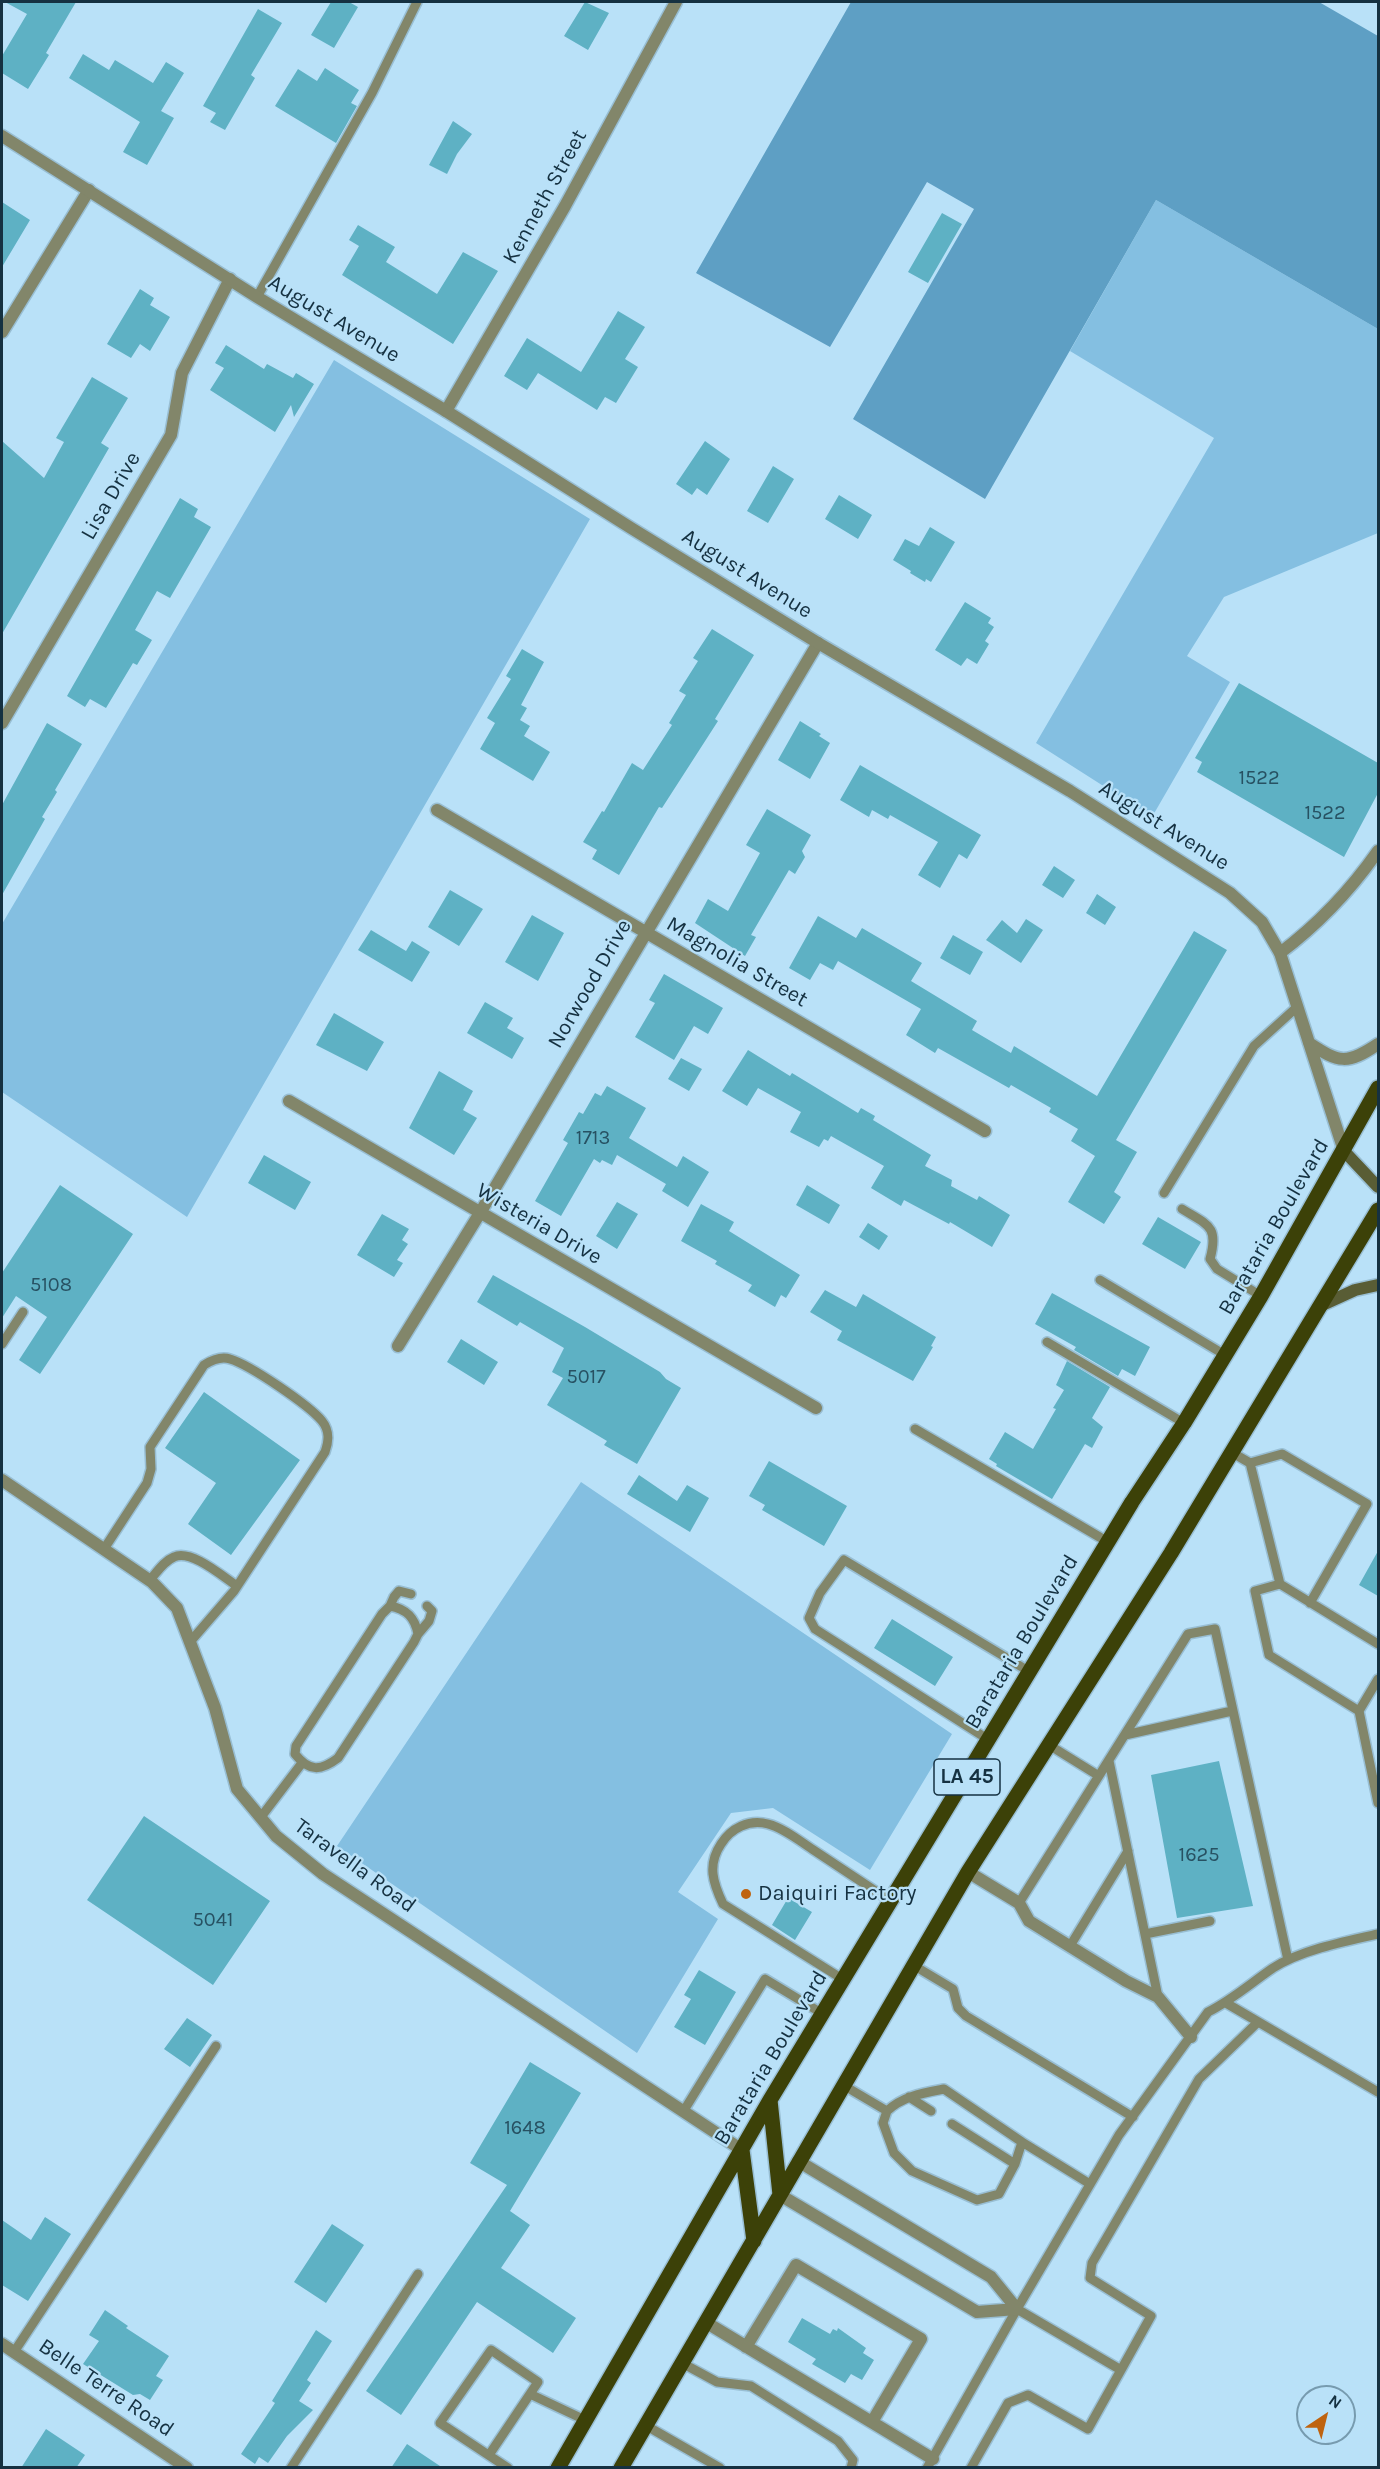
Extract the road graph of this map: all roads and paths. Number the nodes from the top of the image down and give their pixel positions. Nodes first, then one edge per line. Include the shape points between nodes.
1 (417, 2) edge
2 (676, 2) edge
3 (2, 136) edge
4 (89, 190) junction
5 (230, 279) junction
6 (257, 297) junction
7 (2, 332) edge
8 (446, 411) junction
9 (818, 643) junction
10 (2, 723) edge
11 (437, 810) dead end
12 (1378, 851) edge
13 (645, 932) junction
14 (1280, 953) junction
15 (1297, 1006) junction
16 (1309, 1043) junction
17 (1378, 1044) edge
18 (1378, 1088) edge
19 (289, 1101) dead end
20 (985, 1131) dead end
21 (1344, 1151) junction
22 (1378, 1187) edge
23 (1164, 1192) dead end
24 (1182, 1209) dead end
25 (1378, 1210) edge
26 (480, 1214) junction
27 (1100, 1280) dead end
28 (1378, 1285) edge
29 (1261, 1296) junction
30 (1320, 1306) junction
31 (23, 1312) dead end
32 (1047, 1342) dead end
33 (2, 1344) edge
34 (398, 1346) dead end
35 (1225, 1355) junction
36 (816, 1408) dead end
37 (1184, 1423) junction
38 (915, 1429) dead end
39 (1231, 1452) junction
40 (1250, 1463) junction
41 (2, 1480) edge
42 (1108, 1542) junction
43 (104, 1550) junction
44 (150, 1580) junction
45 (1280, 1584) junction
46 (237, 1586) junction
47 (411, 1594) dead end
48 (1310, 1603) junction
49 (390, 1606) junction
50 (427, 1606) dead end
51 (418, 1634) junction
52 (190, 1642) junction
53 (1378, 1644) edge
54 (1030, 1672) junction
55 (1378, 1679) edge
56 (1232, 1711) junction
57 (1359, 1711) junction
58 (1125, 1735) junction
59 (989, 1740) junction
60 (1049, 1745) junction
61 (1109, 1761) junction
62 (302, 1763) junction
63 (1100, 1776) junction
64 (1378, 1803) edge
65 (261, 1817) junction
66 (1128, 1851) junction
67 (968, 1872) junction
68 (892, 1902) junction
69 (1019, 1903) junction
70 (1210, 1921) dead end
71 (1145, 1934) junction
72 (1378, 1934) edge
73 (1070, 1946) junction
74 (1288, 1960) junction
75 (913, 1965) junction
76 (844, 1980) junction
77 (1158, 1996) junction
78 (1226, 2003) junction
79 (823, 2014) junction
80 (1258, 2022) junction
81 (1191, 2037) junction
82 (216, 2046) dead end
83 (843, 2085) junction
84 (1378, 2092) edge
85 (909, 2097) junction
86 (770, 2100) junction
87 (887, 2111) junction
88 (931, 2111) dead end
89 (683, 2112) junction
90 (1133, 2117) junction
91 (952, 2124) dead end
92 (1022, 2142) junction
93 (742, 2150) junction
94 (798, 2161) junction
95 (1015, 2164) junction
96 (1090, 2184) junction
97 (780, 2195) junction
98 (754, 2241) junction
99 (418, 2274) dead end
100 (1017, 2309) junction
101 (706, 2323) junction
102 (2, 2344) edge
103 (746, 2347) junction
104 (14, 2352) junction
105 (682, 2363) junction
106 (1121, 2370) junction
107 (530, 2394) junction
108 (585, 2420) junction
109 (872, 2422) junction
110 (645, 2425) junction
111 (489, 2455) junction
112 (930, 2463) edge
113 (187, 2468) edge
114 (291, 2468) edge
115 (508, 2468) edge
116 (558, 2468) edge
117 (621, 2468) edge
118 (720, 2468) edge
119 (851, 2468) edge
120 (971, 2468) edge

1 - 6 lane via 372,93
2 - 8 street, Kenneth Street via 565,206
3 - 4 street, August Avenue
4 - 5 street, August Avenue
4 - 7 street
5 - 6 street, August Avenue
5 - 10 street, Lisa Drive via 182,373 171,435
6 - 8 street, August Avenue
8 - 9 street, August Avenue
9 - 13 street, Norwood Drive
9 - 14 street, August Avenue via 1070,791 1230,893 1262,922
11 - 13 street, Magnolia Street
12 - 14 street via 1354,885
13 - 20 street, Magnolia Street
13 - 26 street, Norwood Drive
14 - 15 street, August Avenue
15 - 16 street, August Avenue
15 - 23 lane via 1254,1046
16 - 17 street via 1344,1060
16 - 21 street, August Avenue
18 - 21 main road, Barataria Boulevard / LA 45
19 - 26 street, Wisteria Drive
21 - 22 main road
21 - 29 main road, Barataria Boulevard / LA 45
24 - 29 lane via 1209,1226 1215,1240 1210,1259 1217,1269
25 - 30 main road, LA 45
26 - 34 street, Norwood Drive
26 - 36 street, Wisteria Drive
27 - 35 lane
28 - 30 main road via 1354,1290
29 - 35 main road, Barataria Boulevard / LA 45
30 - 39 main road, LA 45
31 - 33 lane
32 - 37 lane
35 - 37 main road, Barataria Boulevard / LA 45
37 - 42 main road, Barataria Boulevard / LA 45
38 - 42 lane
39 - 40 lane
39 - 60 main road, LA 45
40 - 45 lane
40 - 48 lane via 1282,1454 1367,1504
41 - 43 street, Taravella Road
42 - 54 main road, Barataria Boulevard / LA 45
43 - 44 street, Taravella Road
43 - 46 lane via 147,1483 150,1447 162,1425 204,1365 215,1359 230,1359 288,1392 323,1422 329,1440 325,1452
44 - 46 lane via 163,1564 182,1554 195,1558
44 - 52 street, Taravella Road via 177,1608
45 - 48 lane
45 - 57 lane via 1255,1591 1269,1655
46 - 52 lane
47 - 49 lane via 399,1591
48 - 53 lane
49 - 51 lane via 411,1616
49 - 62 lane via 296,1746 295,1754
50 - 51 lane via 431,1616
51 - 62 lane via 338,1758 317,1769
52 - 65 street, Taravella Road via 237,1789
54 - 59 main road, Barataria Boulevard / LA 45
54 - 59 lane via 843,1560 820,1593 809,1618 815,1629
55 - 57 lane
56 - 58 lane
56 - 58 lane via 1215,1629 1188,1634
56 - 74 lane
57 - 64 lane
58 - 61 lane
59 - 68 main road, Barataria Boulevard / LA 45
60 - 63 lane
60 - 67 main road, LA 45
61 - 63 lane
61 - 66 lane
62 - 65 lane
63 - 69 lane
65 - 89 street, Taravella Road via 276,1836 323,1874
66 - 71 lane
66 - 73 lane
67 - 69 street
67 - 75 main road, LA 45
68 - 76 main road, Barataria Boulevard / LA 45
68 - 76 lane via 769,1824 752,1822 737,1827 724,1839 712,1869 713,1883 723,1904
69 - 73 street via 1029,1921
70 - 71 lane
71 - 77 lane
72 - 74 lane
73 - 77 street
74 - 78 lane
75 - 83 main road, LA 45
75 - 90 lane via 953,1989 958,2008 966,2016
76 - 79 main road, Barataria Boulevard / LA 45
77 - 81 street
78 - 80 lane
78 - 81 lane via 1208,2012
79 - 86 main road, Barataria Boulevard / LA 45
79 - 89 lane via 765,1979
80 - 84 lane
80 - 106 lane via 1199,2079 1092,2263 1090,2278 1151,2316
81 - 90 lane
82 - 104 lane
83 - 87 lane
83 - 94 main road, LA 45
85 - 87 lane
85 - 88 lane
85 - 92 lane via 944,2089
86 - 93 main road, Barataria Boulevard / LA 45
86 - 97 main road
87 - 95 lane via 883,2123 894,2153 912,2171 977,2200 999,2194
89 - 93 street, Taravella Road
90 - 96 lane
91 - 95 lane
92 - 95 lane
92 - 96 lane
93 - 98 main road
93 - 108 main road, Barataria Boulevard / LA 45
94 - 97 main road, LA 45
94 - 100 street via 991,2277
96 - 100 lane
97 - 98 main road, LA 45
97 - 100 street via 977,2312
98 - 101 main road, LA 45
99 - 114 lane
100 - 106 lane
100 - 112 lane
101 - 103 street
101 - 105 main road, LA 45
102 - 104 street, Belle Terre Road
103 - 109 street
103 - 109 street via 796,2265 921,2339
104 - 113 street, Belle Terre Road
105 - 110 main road, LA 45
105 - 119 lane via 717,2382 751,2386 761,2392 838,2441 853,2460
106 - 120 lane via 1089,2429 1028,2395 1008,2403
107 - 108 lane
107 - 111 lane
107 - 111 lane via 538,2382 491,2350 440,2423
108 - 116 main road, Barataria Boulevard / LA 45
109 - 112 street
110 - 117 main road, LA 45
110 - 118 lane
111 - 115 lane

